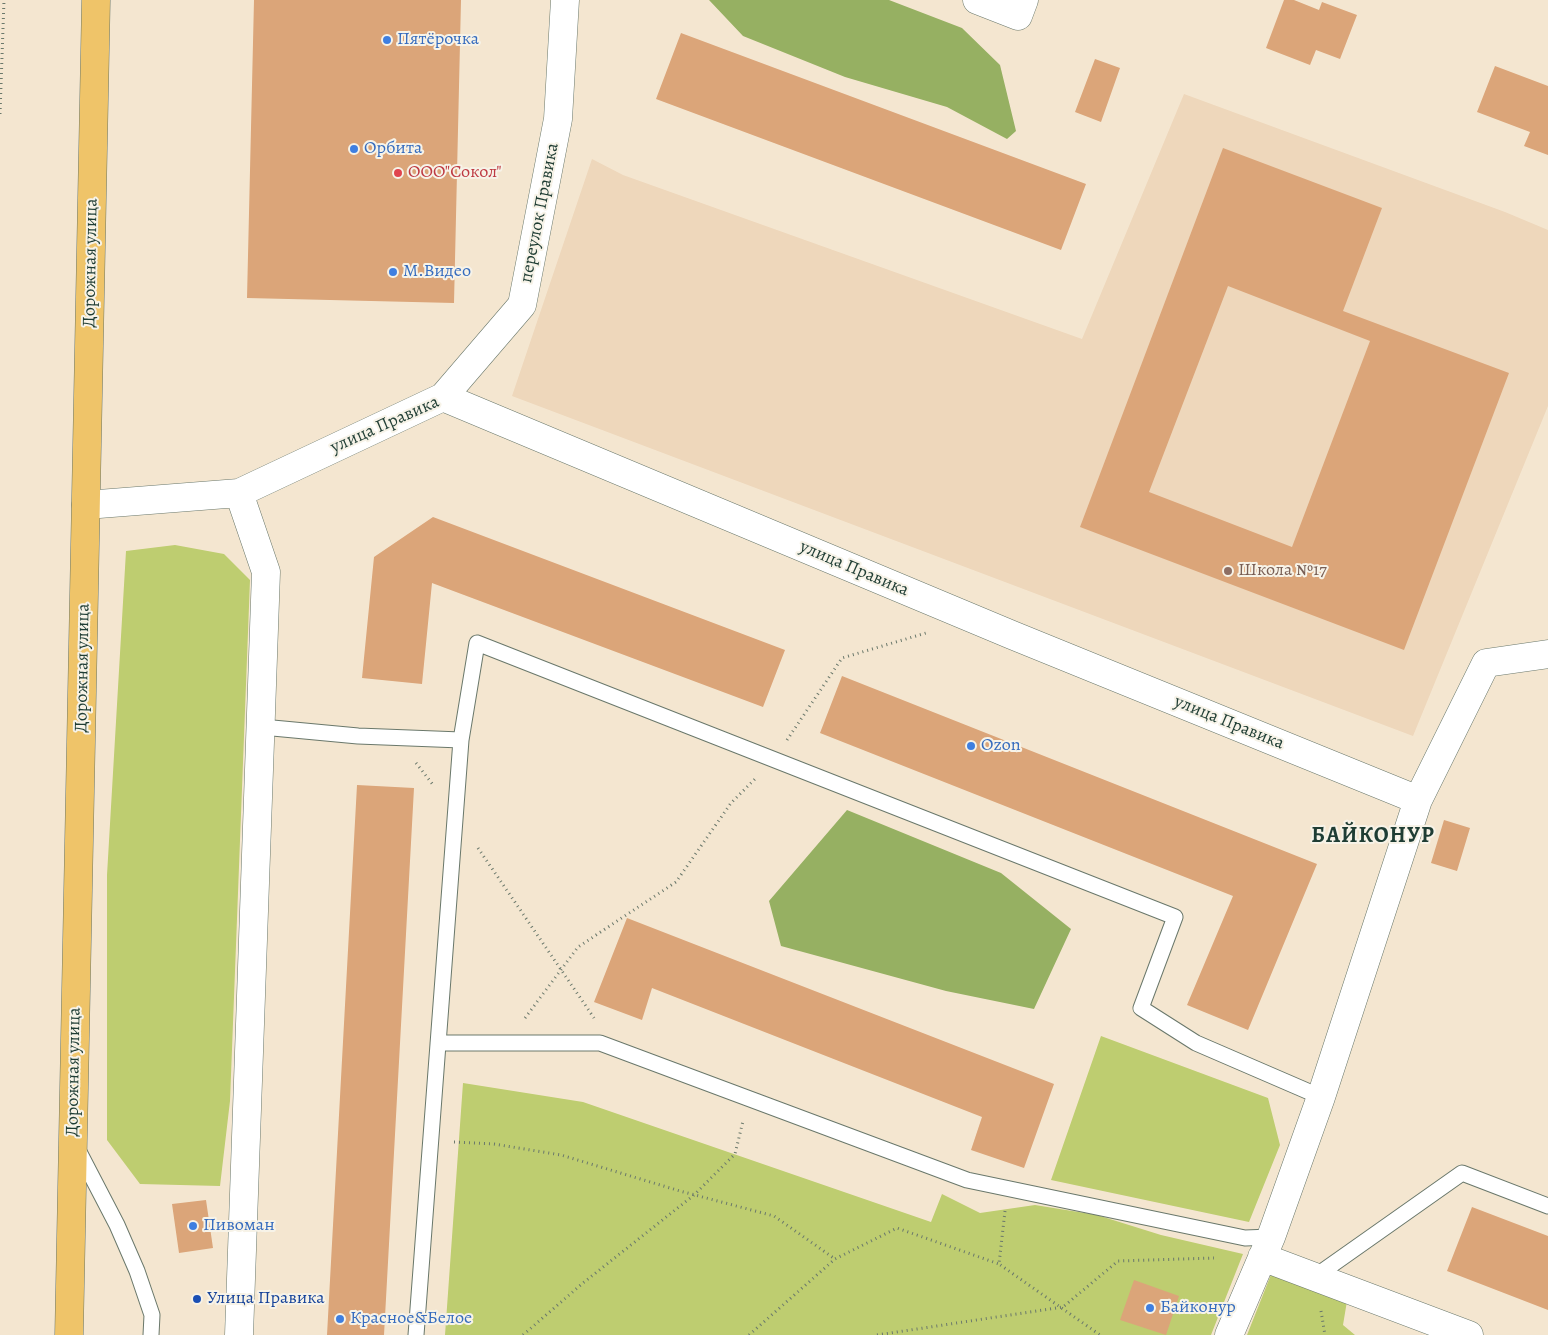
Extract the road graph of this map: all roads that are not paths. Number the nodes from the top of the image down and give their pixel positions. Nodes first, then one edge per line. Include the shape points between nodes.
1 (96, 0) edge
2 (565, 0) edge
3 (978, 0) edge
4 (1021, 8) edge
5 (443, 397) junction
6 (239, 493) junction
7 (86, 505) junction
8 (1548, 654) edge
9 (262, 728) junction
10 (461, 740) junction
11 (1418, 800) junction
12 (438, 1043) junction
13 (1321, 1097) junction
14 (73, 1141) junction
15 (1548, 1206) edge
16 (1266, 1247) junction
17 (1316, 1276) junction
18 (69, 1335) edge
19 (151, 1335) edge
20 (239, 1335) edge
21 (416, 1335) edge
22 (1229, 1335) edge
23 (1469, 1335) edge

1 - 7 main road, Дорожная улица
2 - 5 street, переулок Правика via 558,119 522,304
3 - 4 street
5 - 6 street, улица Правика
5 - 11 street, улица Правика via 1002,631
6 - 7 street, улица Правика
6 - 9 street via 266,572
7 - 14 main road, Дорожная улица
8 - 11 street via 1486,663
9 - 10 lane
9 - 20 street
10 - 12 lane
10 - 13 lane via 477,643 1175,918 1142,1008 1196,1043
11 - 13 street
12 - 16 lane via 600,1043 967,1180 1245,1238
12 - 21 lane
13 - 16 street
14 - 18 main road, Дорожная улица
14 - 19 lane via 137,1271 152,1315
15 - 17 lane via 1462,1174
16 - 17 street
16 - 22 street
17 - 23 street

